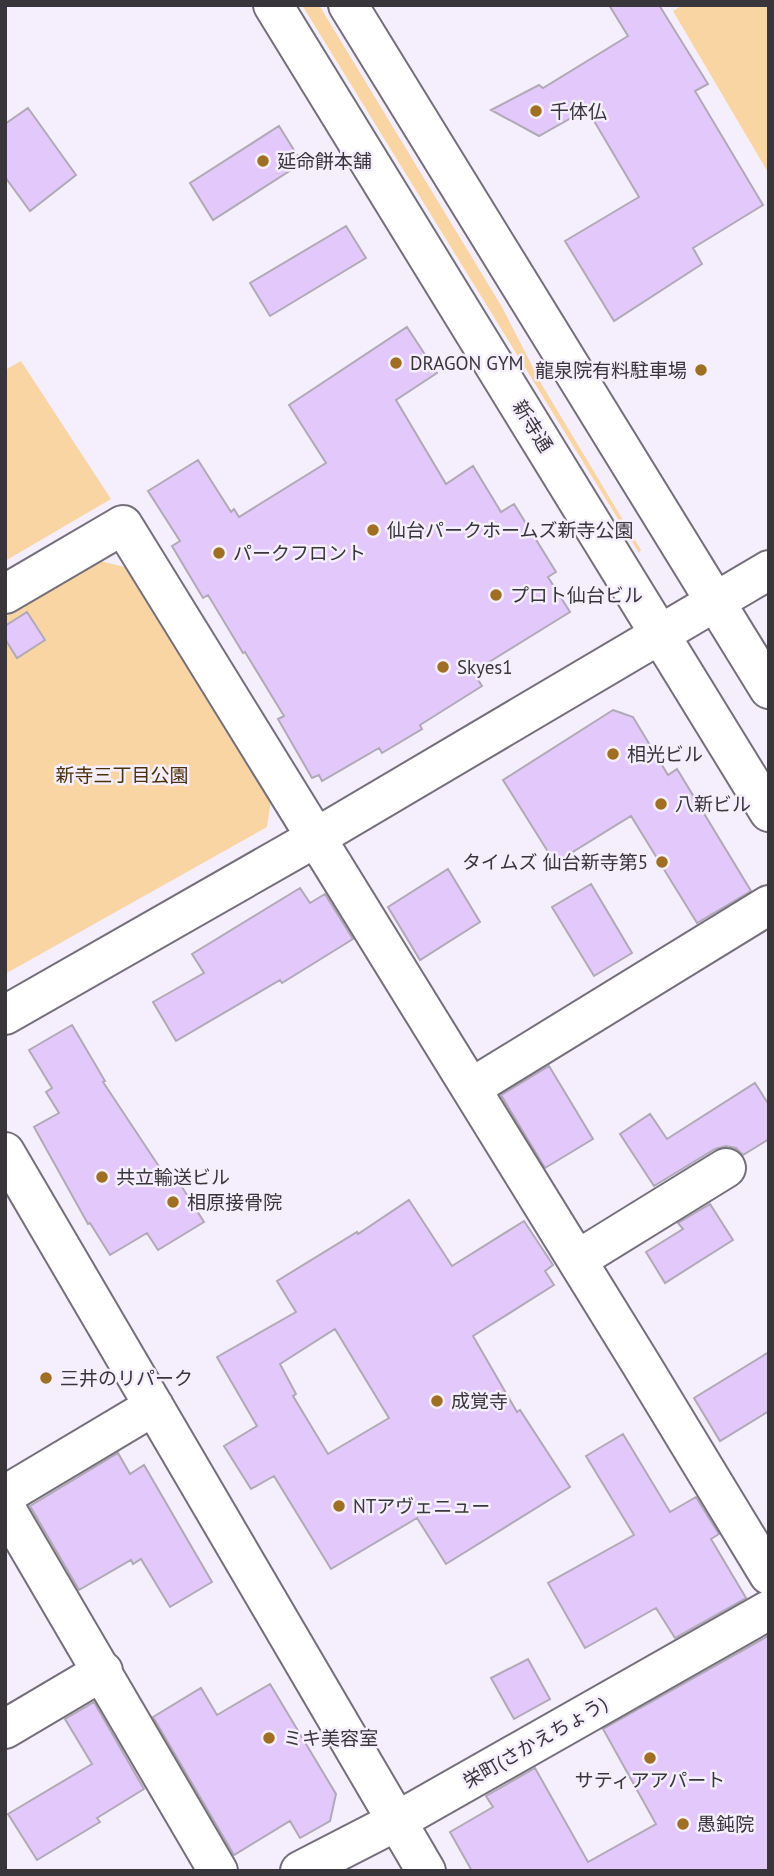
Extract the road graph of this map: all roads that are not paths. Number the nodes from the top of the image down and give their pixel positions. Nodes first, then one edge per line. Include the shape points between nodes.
1 (273, 5) edge
2 (348, 5) edge
3 (769, 570) edge
4 (5, 594) edge
5 (716, 601) junction
6 (661, 633) junction
7 (769, 689) edge
8 (769, 812) edge
9 (317, 837) junction
10 (769, 905) edge
11 (5, 1015) edge
12 (471, 1088) junction
13 (5, 1152) edge
14 (726, 1168) dead end
15 (577, 1260) junction
16 (154, 1406) junction
17 (5, 1494) edge
18 (5, 1507) edge
19 (769, 1575) edge
20 (769, 1610) edge
21 (103, 1671) junction
22 (5, 1729) edge
23 (397, 1821) junction
24 (218, 1871) edge
25 (300, 1871) edge
26 (426, 1871) edge

1 - 6 street, 新寺通
2 - 5 street
3 - 5 street
4 - 9 street via 123,525
5 - 6 street
5 - 7 street
6 - 8 street, 新寺通
6 - 9 street
9 - 11 street
9 - 12 street
10 - 12 street
12 - 15 street
13 - 16 street
14 - 15 street
15 - 19 street
16 - 17 street
16 - 23 street
18 - 21 street
20 - 23 street, 栄町(さかえちょう)
21 - 22 street
21 - 24 street
23 - 25 street, 栄町(さかえちょう)
23 - 26 street

